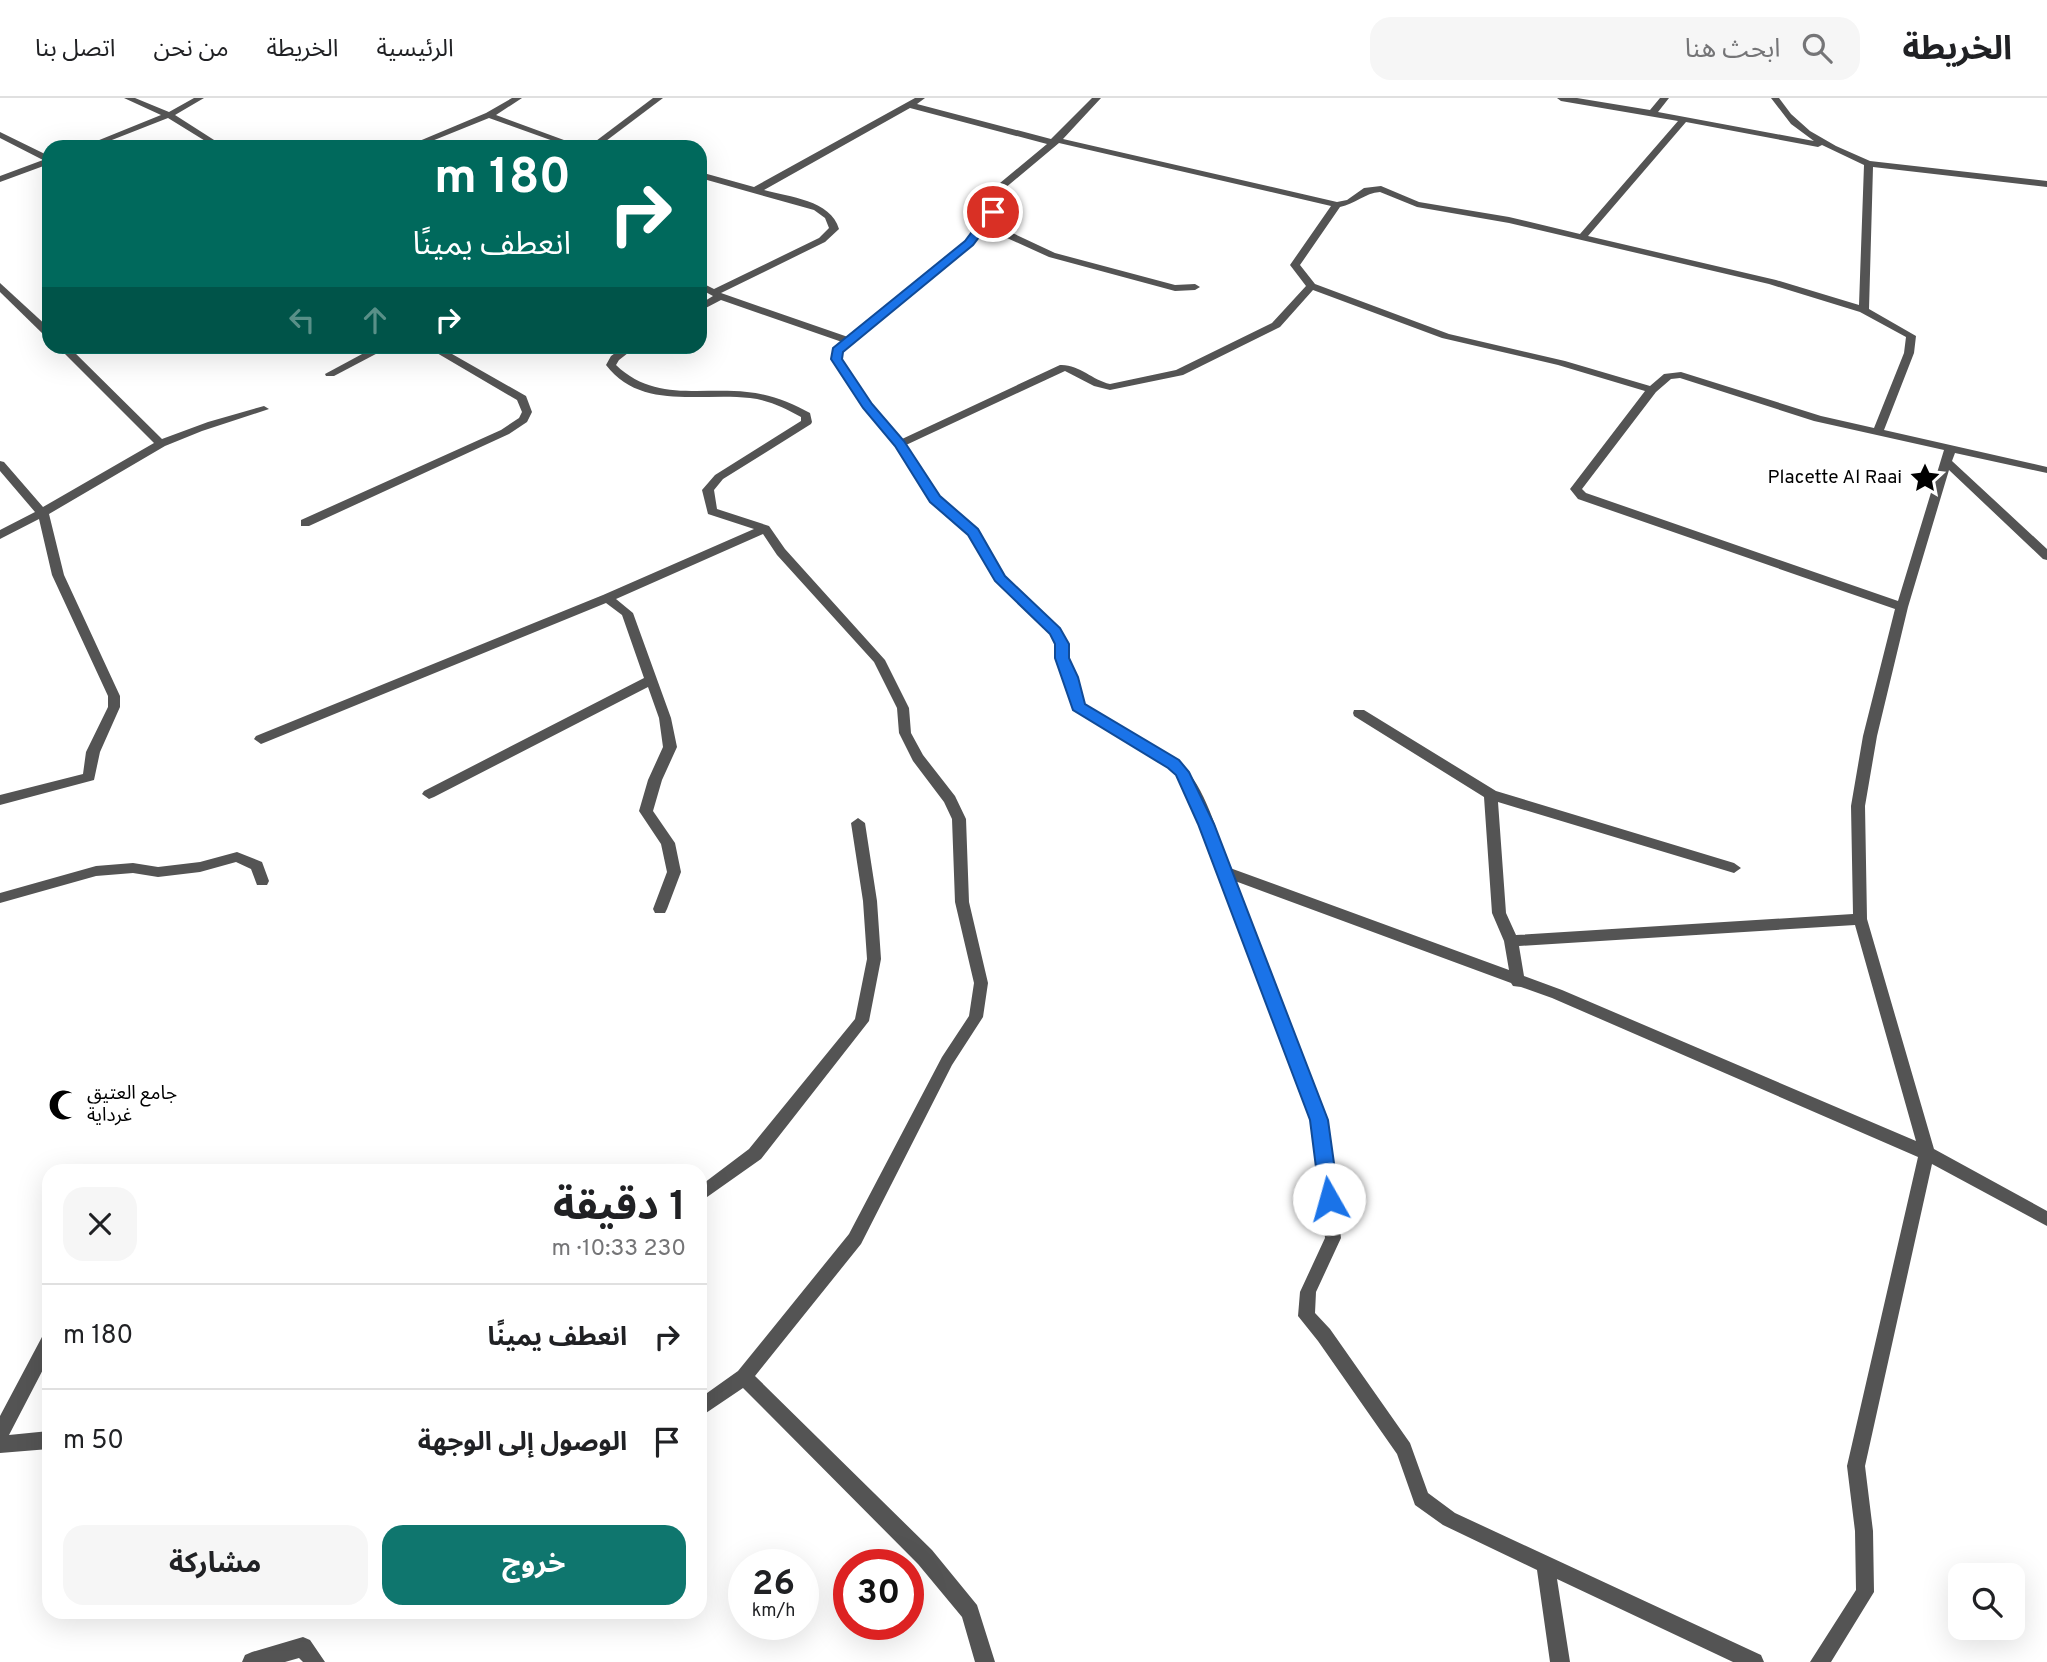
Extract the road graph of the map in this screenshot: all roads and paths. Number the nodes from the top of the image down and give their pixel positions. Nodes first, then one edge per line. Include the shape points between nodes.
1 (128, 98) edge
2 (200, 98) edge
3 (518, 98) edge
4 (659, 98) edge
5 (921, 98) edge
6 (1097, 98) edge
7 (1561, 98) edge
8 (1665, 98) edge
9 (1775, 98) edge
10 (910, 105) junction
11 (1653, 112) junction
12 (169, 115) junction
13 (489, 115) junction
14 (1684, 121) junction
15 (0, 135) edge
16 (104, 140) edge
17 (210, 140) edge
18 (426, 140) edge
19 (559, 140) edge
20 (602, 140) edge
21 (1054, 142) junction
22 (1832, 147) junction
23 (42, 157) edge
24 (42, 164) edge
25 (1869, 164) junction
26 (707, 177) edge
27 (0, 179) edge
28 (2047, 184) edge
29 (755, 191) junction
30 (1337, 205) junction
31 (985, 225) junction
32 (1581, 238) junction
33 (1311, 286) junction
34 (1195, 287) dead end
35 (707, 289) edge
36 (2, 290) edge
37 (717, 294) junction
38 (707, 302) edge
39 (1864, 310) junction
40 (42, 327) edge
41 (849, 341) junction
42 (70, 354) edge
43 (370, 354) edge
44 (444, 354) edge
45 (621, 354) edge
46 (330, 374) dead end
47 (1652, 390) junction
48 (264, 409) dead end
49 (1878, 432) junction
50 (161, 444) junction
51 (900, 444) junction
52 (1949, 456) junction
53 (0, 464) edge
54 (2047, 470) edge
55 (43, 514) junction
56 (305, 523) dead end
57 (765, 530) junction
58 (0, 535) edge
59 (2047, 555) edge
60 (607, 598) junction
61 (1902, 607) junction
62 (651, 680) junction
63 (1359, 713) dead end
64 (261, 739) dead end
65 (429, 794) dead end
66 (1491, 795) junction
67 (0, 800) edge
68 (858, 823) dead end
69 (1734, 868) dead end
70 (1225, 872) junction
71 (262, 881) dead end
72 (0, 898) edge
73 (660, 909) dead end
74 (1860, 919) junction
75 (1511, 941) junction
76 (1518, 982) junction
77 (1927, 1153) junction
78 (707, 1190) edge
79 (2047, 1219) edge
80 (42, 1354) edge
81 (744, 1377) junction
82 (707, 1404) edge
83 (0, 1434) edge
84 (42, 1441) edge
85 (0, 1444) edge
86 (1545, 1563) junction
87 (251, 1662) edge
88 (315, 1662) edge
89 (985, 1662) edge
90 (1560, 1662) edge
91 (1754, 1662) edge
92 (1820, 1662) edge

1 - 12 street
2 - 12 street
3 - 13 street
4 - 20 street
5 - 10 street
6 - 21 street
7 - 11 street
8 - 11 street
9 - 22 street via 1800,130
10 - 21 street
10 - 29 street
11 - 14 street
12 - 16 street
12 - 17 street
13 - 18 street
13 - 19 street
14 - 22 street
14 - 32 street
15 - 23 street
21 - 30 street
21 - 31 street via 991,195 1001,199
22 - 25 street
24 - 27 street
25 - 28 street
25 - 39 street
26 - 29 street
29 - 37 street via 817,208 829,214 834,229 822,240
30 - 32 street via 1367,190 1381,189 1417,204
30 - 33 street via 1295,265
31 - 34 street via 1052,255 1166,286
31 - 41 street
32 - 39 street via 1790,286
33 - 47 street via 1446,336
33 - 51 street via 1276,325 1179,373 1100,387 1064,368
35 - 37 street
36 - 40 street
37 - 38 street
37 - 41 street
39 - 49 street via 1911,336
41 - 51 street via 838,350 836,359 867,406
42 - 50 street
43 - 46 street
44 - 56 street via 523,398 527,412 523,420
45 - 57 street via 611,365 617,373 652,393 765,397 806,415 807,422 719,477 708,490 712,511
47 - 49 street via 1668,376 1681,375 1818,419
47 - 61 street via 1576,489 1582,496
48 - 50 street
49 - 52 street
50 - 55 street
51 - 70 street via 935,499 974,532 999,578 1055,631 1078,707 1182,772
52 - 54 street
52 - 59 street
52 - 61 street
53 - 55 street
55 - 58 street
55 - 67 street via 58,575 114,696 114,707 93,752 89,777
57 - 60 street
57 - 81 street via 879,660 903,708 905,733 959,818 962,902 981,983 976,1017 947,1061 855,1239
60 - 62 street via 627,613
60 - 64 street
61 - 74 street via 1858,806
62 - 65 street
62 - 73 street via 670,747 646,811 668,844 674,872
63 - 66 street
66 - 69 street
66 - 75 street via 1499,913
68 - 78 street via 874,959 862,1021 755,1154
70 - 76 street
70 - 86 street via 1319,1120 1333,1238 1308,1292 1306,1316 1404,1449 1420,1499 1449,1520
71 - 72 street via 257,866 237,857 158,872 133,868 96,871
74 - 75 street
74 - 77 street
75 - 76 street
76 - 77 street via 1568,999
77 - 79 street
77 - 92 street via 1856,1466 1865,1592
80 - 83 street
81 - 82 street
81 - 89 street via 925,1557 970,1612
84 - 85 street
86 - 90 street
86 - 91 street
87 - 88 street via 303,1647

